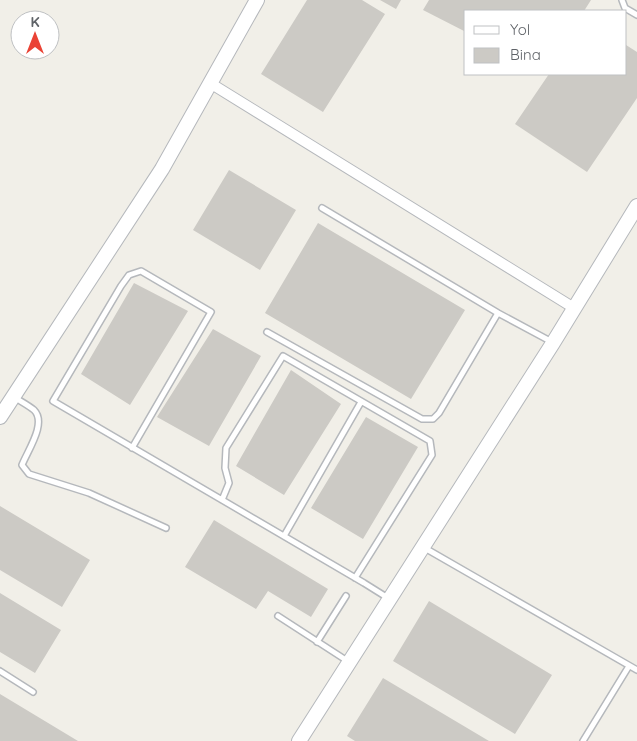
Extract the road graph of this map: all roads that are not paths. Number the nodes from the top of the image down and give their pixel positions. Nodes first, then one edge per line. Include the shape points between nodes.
1 (257, 0) edge
2 (622, 0) edge
3 (637, 15) edge
4 (210, 83) junction
5 (637, 206) edge
6 (322, 208) dead end
7 (574, 308) junction
8 (498, 313) junction
9 (267, 332) dead end
10 (553, 343) junction
11 (13, 396) junction
12 (362, 402) junction
13 (0, 417) edge
14 (132, 448) junction
15 (222, 500) junction
16 (166, 528) dead end
17 (284, 536) junction
18 (423, 547) junction
19 (355, 578) junction
20 (346, 596) dead end
21 (389, 599) junction
22 (278, 616) dead end
23 (317, 642) junction
24 (349, 662) junction
25 (629, 666) junction
26 (637, 670) edge
27 (0, 672) edge
28 (33, 692) dead end
29 (299, 741) edge
30 (584, 741) edge

1 - 4 street
2 - 3 lane via 625,8
4 - 7 street
4 - 11 street via 162,169
5 - 7 street
6 - 8 lane
7 - 10 street
8 - 9 lane via 433,420 422,420
8 - 10 lane
10 - 18 street
11 - 13 street
11 - 16 lane via 39,417 38,430 22,465 29,474 89,493
12 - 15 lane via 283,356 226,448 225,468 230,483
12 - 17 lane
12 - 19 lane via 430,441 432,455
14 - 14 lane via 211,312 141,271 129,274 120,286 53,401
14 - 15 lane
15 - 17 lane
17 - 19 lane
18 - 21 street
18 - 25 lane
19 - 21 lane
20 - 23 lane
21 - 24 street
22 - 23 lane
23 - 24 lane
24 - 29 street
25 - 26 lane
25 - 30 lane
27 - 28 lane

